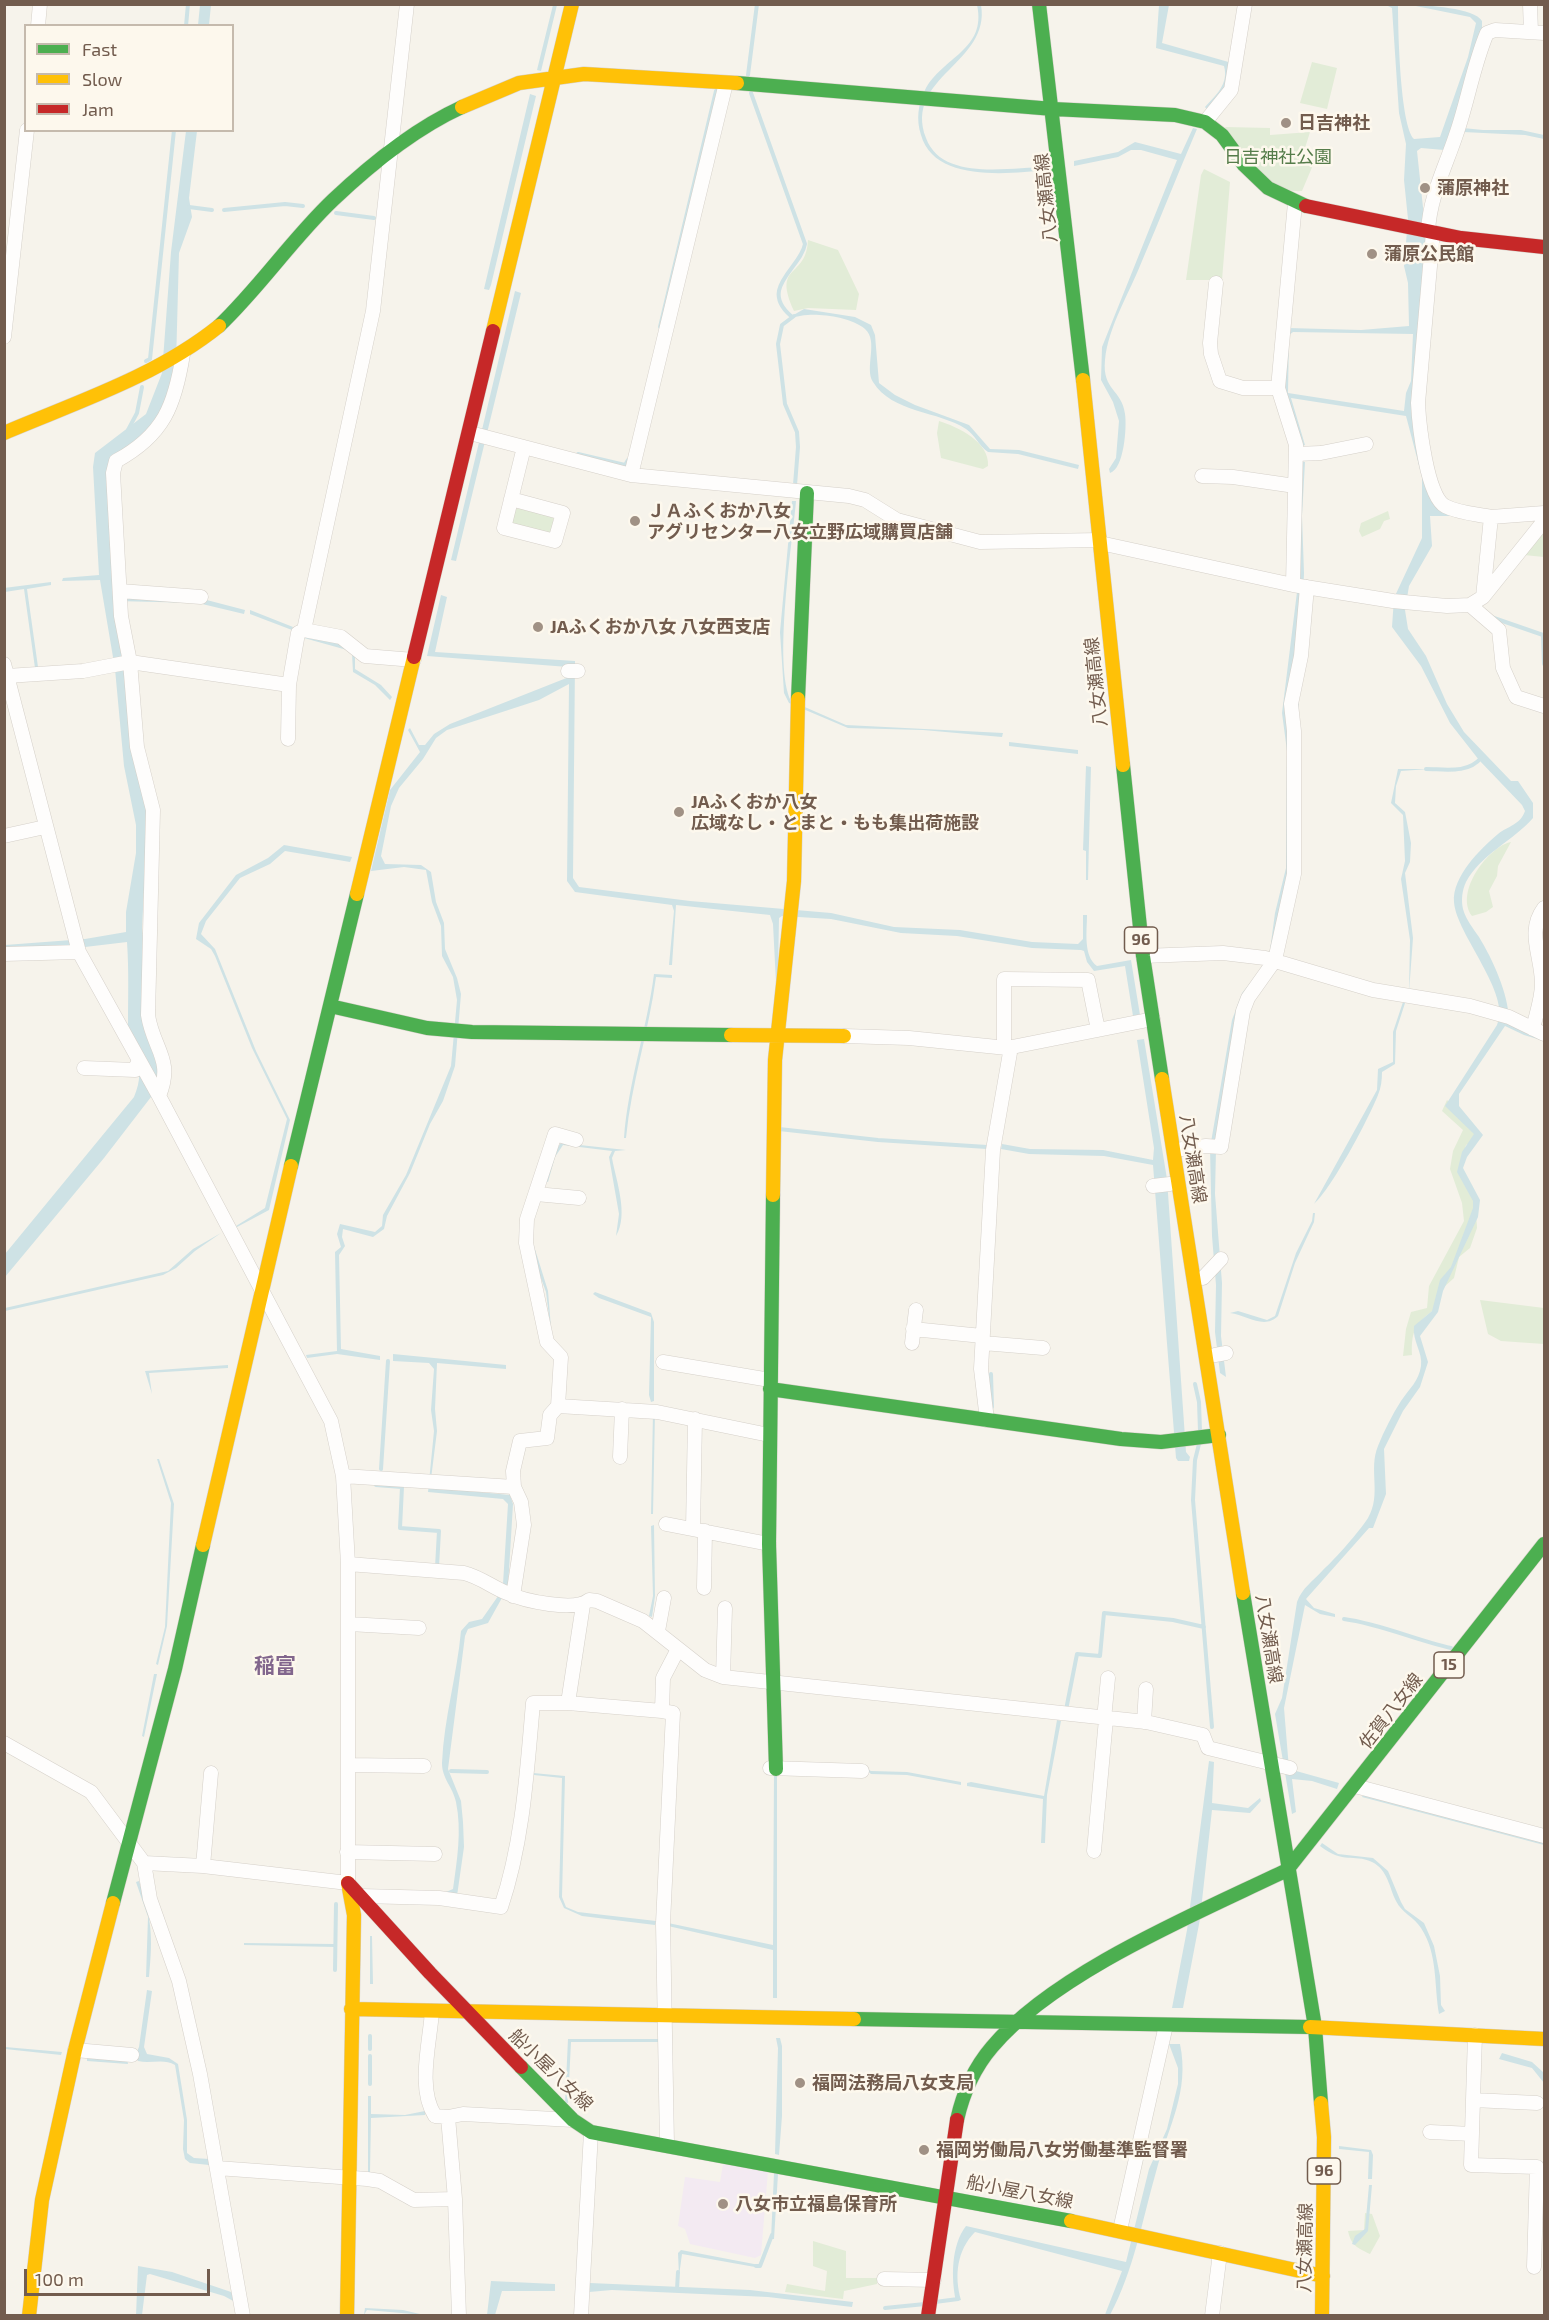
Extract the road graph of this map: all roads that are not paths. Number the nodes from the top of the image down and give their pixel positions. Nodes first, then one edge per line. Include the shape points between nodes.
1 (40, 4) edge
2 (407, 4) edge
3 (572, 4) edge
4 (1039, 4) edge
5 (1245, 4) edge
6 (1530, 4) edge
7 (38, 24) edge
8 (1538, 32) edge
9 (555, 77) junction
10 (726, 83) junction
11 (1053, 109) junction
12 (1200, 120) junction
13 (27, 132) edge
14 (391, 151) junction
15 (1295, 203) junction
16 (1429, 232) junction
17 (1545, 247) edge
18 (1216, 283) dead end
19 (4, 337) edge
20 (183, 354) junction
21 (1278, 388) junction
22 (4, 433) edge
23 (470, 433) junction
24 (1366, 444) dead end
25 (524, 447) junction
26 (1296, 454) junction
27 (631, 475) junction
28 (1202, 476) dead end
29 (1295, 486) junction
30 (807, 493) junction
31 (511, 499) dead end
32 (1545, 513) edge
33 (1491, 517) junction
34 (1545, 521) edge
35 (1100, 542) junction
36 (1300, 586) junction
37 (120, 591) junction
38 (201, 597) dead end
39 (1483, 597) junction
40 (1470, 605) junction
41 (303, 630) junction
42 (414, 660) junction
43 (130, 662) junction
44 (6, 670) edge
45 (288, 685) junction
46 (1545, 706) edge
47 (288, 739) dead end
48 (45, 827) junction
49 (4, 836) edge
50 (1545, 908) edge
51 (79, 952) junction
52 (4, 954) edge
53 (1143, 956) junction
54 (1271, 959) junction
55 (330, 1006) junction
56 (1153, 1019) junction
57 (1098, 1030) junction
58 (1539, 1032) edge
59 (777, 1036) junction
60 (1009, 1047) junction
61 (140, 1064) junction
62 (84, 1068) dead end
63 (159, 1096) junction
64 (576, 1140) dead end
65 (1182, 1149) dead end
66 (1170, 1184) dead end
67 (1153, 1186) dead end
68 (541, 1194) junction
69 (579, 1198) dead end
70 (1219, 1262) dead end
71 (1203, 1278) dead end
72 (261, 1289) junction
73 (916, 1310) dead end
74 (982, 1339) junction
75 (1043, 1348) dead end
76 (663, 1362) dead end
77 (770, 1385) junction
78 (558, 1406) junction
79 (622, 1409) junction
80 (695, 1419) junction
81 (987, 1420) junction
82 (770, 1435) junction
83 (1212, 1436) junction
84 (620, 1457) dead end
85 (343, 1476) junction
86 (514, 1487) junction
87 (666, 1524) dead end
88 (699, 1530) junction
89 (769, 1544) junction
90 (1545, 1544) edge
91 (348, 1564) junction
92 (704, 1588) dead end
93 (507, 1593) junction
94 (664, 1598) dead end
95 (583, 1605) junction
96 (725, 1608) dead end
97 (350, 1624) junction
98 (419, 1628) dead end
99 (658, 1631) junction
100 (677, 1651) junction
101 (723, 1677) junction
102 (1108, 1678) dead end
103 (773, 1683) junction
104 (1146, 1689) dead end
105 (568, 1703) junction
106 (662, 1711) junction
107 (1105, 1719) junction
108 (1144, 1722) junction
109 (4, 1743) edge
110 (348, 1765) junction
111 (424, 1766) dead end
112 (1281, 1766) junction
113 (862, 1771) dead end
114 (211, 1773) dead end
115 (1355, 1786) junction
116 (1545, 1836) edge
117 (129, 1845) junction
118 (1094, 1851) dead end
119 (347, 1852) junction
120 (435, 1854) dead end
121 (144, 1863) junction
122 (203, 1866) junction
123 (1287, 1870) junction
124 (348, 1883) junction
125 (361, 1896) junction
126 (351, 2009) junction
127 (465, 2010) junction
128 (432, 2011) junction
129 (663, 2016) junction
130 (1017, 2021) junction
131 (1166, 2025) junction
132 (1315, 2027) junction
133 (1475, 2035) junction
134 (1545, 2039) edge
135 (75, 2050) junction
136 (132, 2055) dead end
137 (1473, 2100) junction
138 (1538, 2103) dead end
139 (448, 2117) junction
140 (573, 2120) junction
141 (591, 2132) junction
142 (1430, 2132) dead end
143 (1472, 2134) junction
144 (667, 2145) junction
145 (218, 2168) junction
146 (349, 2178) junction
147 (945, 2196) junction
148 (455, 2199) junction
149 (1540, 2226) edge
150 (1120, 2230) junction
151 (1220, 2253) junction
152 (1534, 2267) dead end
153 (1323, 2276) junction
154 (884, 2279) dead end
155 (933, 2280) junction
156 (29, 2316) edge
157 (243, 2316) edge
158 (347, 2316) edge
159 (459, 2316) edge
160 (581, 2316) edge
161 (928, 2316) edge
162 (1212, 2316) edge
163 (1322, 2316) edge

1 - 7 street
2 - 14 street
3 - 9 street
4 - 11 street, 八女瀬高線 / 96
5 - 12 street via 1230,90
6 - 8 street
8 - 16 street via 1487,33 1456,135 1437,181
9 - 10 street via 584,74
9 - 14 street via 482,97 440,117
9 - 23 street
10 - 11 street
10 - 27 street
11 - 12 street via 1175,115
11 - 35 street, 八女瀬高線 / 96
12 - 15 street via 1222,135 1244,165 1268,188
13 - 19 street
14 - 20 street via 332,201 221,324
14 - 41 street via 373,311
15 - 16 street
15 - 21 street
16 - 17 street
16 - 33 street via 1418,403 1420,430 1435,497 1444,506
18 - 21 street via 1210,343 1220,381 1243,388
20 - 22 street
20 - 37 street via 170,411 137,450 116,461 113,473
21 - 26 street via 1292,427
23 - 25 street
23 - 42 street
24 - 26 street
25 - 27 street
25 - 31 street
26 - 29 street
27 - 30 street
28 - 29 street
29 - 36 street
30 - 35 street via 857,498 897,520 980,542
30 - 59 street via 792,905
32 - 33 street
33 - 39 street
34 - 39 street
35 - 36 street
35 - 53 street, 八女瀬高線 / 96
36 - 40 street via 1406,603
36 - 54 street via 1301,656 1290,705 1294,731 1294,874
37 - 38 street
37 - 43 street
39 - 40 street
40 - 46 street via 1499,630 1503,668 1516,697
41 - 42 street via 341,638 365,656
41 - 45 street via 298,633
42 - 55 street
43 - 44 street via 83,671
43 - 45 street
43 - 63 street via 137,747 153,810 148,1015 166,1068
44 - 48 street
45 - 47 street
48 - 49 street
48 - 51 street
50 - 58 street via 1536,922 1534,940 1541,964
51 - 52 street
51 - 61 street
53 - 54 street via 1223,953
53 - 56 street, 八女瀬高線 / 96
54 - 58 street via 1373,990 1426,997 1504,1016
54 - 65 street via 1243,1011 1221,1147
55 - 59 street via 373,1018 465,1032
55 - 72 street
56 - 57 street
56 - 83 street, 八女瀬高線 / 96
57 - 60 street
57 - 60 street via 1088,980 1004,979 1004,1041
59 - 60 street via 909,1038
59 - 77 street
60 - 74 street via 993,1150
61 - 62 street via 135,1070
61 - 63 street
63 - 72 street
64 - 68 street via 555,1134
66 - 67 street
68 - 69 street
68 - 78 street via 527,1219 526,1243 547,1342 561,1357
70 - 71 street
72 - 85 street via 331,1422
72 - 117 street via 175,1669
73 - 74 street via 913,1336
74 - 75 street
74 - 81 street
76 - 77 street
77 - 81 street
77 - 82 street
78 - 79 street
78 - 86 street via 550,1415 547,1438 520,1441 513,1471
79 - 80 street
79 - 84 street
80 - 82 street
80 - 88 street
81 - 83 street via 1121,1439 1172,1441
82 - 89 street
83 - 112 street, 八女瀬高線 / 96
85 - 86 street
85 - 91 street
86 - 93 street via 524,1525
87 - 88 street
88 - 89 street
88 - 92 street
89 - 103 street
90 - 115 street, 佐賀八女線 / 15
91 - 93 street via 464,1572
91 - 97 street
93 - 95 street via 545,1603
94 - 99 street
95 - 99 street via 597,1601
95 - 105 street
96 - 101 street
97 - 98 street
97 - 110 street
99 - 100 street
100 - 101 street via 705,1671
100 - 106 street via 663,1678
101 - 103 street
102 - 107 street
103 - 107 street
103 - 113 street via 773,1768
104 - 108 street
105 - 106 street
105 - 125 street via 533,1703 528,1775 511,1876 501,1907 439,1898
106 - 129 street via 673,1713 663,1923
107 - 108 street
107 - 118 street
108 - 112 street via 1203,1735 1208,1748
109 - 117 street via 92,1792
110 - 111 street
110 - 119 street
112 - 123 street, 八女瀬高線 / 96
114 - 122 street
115 - 116 street via 1480,1826
115 - 123 street, 佐賀八女線 / 15
117 - 121 street
117 - 135 street
119 - 120 street
119 - 124 street
121 - 122 street
121 - 145 street via 150,1899 179,1981
122 - 124 street
123 - 130 street via 1100,1965
123 - 132 street, 八女瀬高線 / 96
124 - 125 street, 船小屋八女線
124 - 126 street via 354,1915
125 - 127 street, 船小屋八女線 via 375,1916
126 - 128 street
126 - 146 street
127 - 128 street
127 - 129 street
127 - 140 street, 船小屋八女線
128 - 139 street via 426,2081 428,2105 435,2116
129 - 130 street
129 - 144 street
130 - 131 street
130 - 147 street via 994,2042 970,2079 956,2121
131 - 132 street
131 - 150 street
132 - 133 street
132 - 153 street, 八女瀬高線 / 96 via 1323,2117
133 - 134 street
133 - 137 street
135 - 136 street
135 - 156 street via 42,2200
137 - 138 street
137 - 143 street
139 - 140 street via 463,2114
139 - 148 street
140 - 141 street, 船小屋八女線
141 - 144 street, 船小屋八女線
141 - 160 street
142 - 143 street
143 - 149 street via 1471,2165 1537,2167
144 - 147 street, 船小屋八女線
145 - 146 street
145 - 157 street
146 - 148 street via 380,2181 414,2200
146 - 158 street
147 - 150 street, 船小屋八女線
147 - 155 street
148 - 159 street
149 - 152 street
150 - 151 street, 船小屋八女線
151 - 153 street, 船小屋八女線
151 - 162 street
153 - 163 street, 八女瀬高線 / 96
154 - 155 street
155 - 161 street

